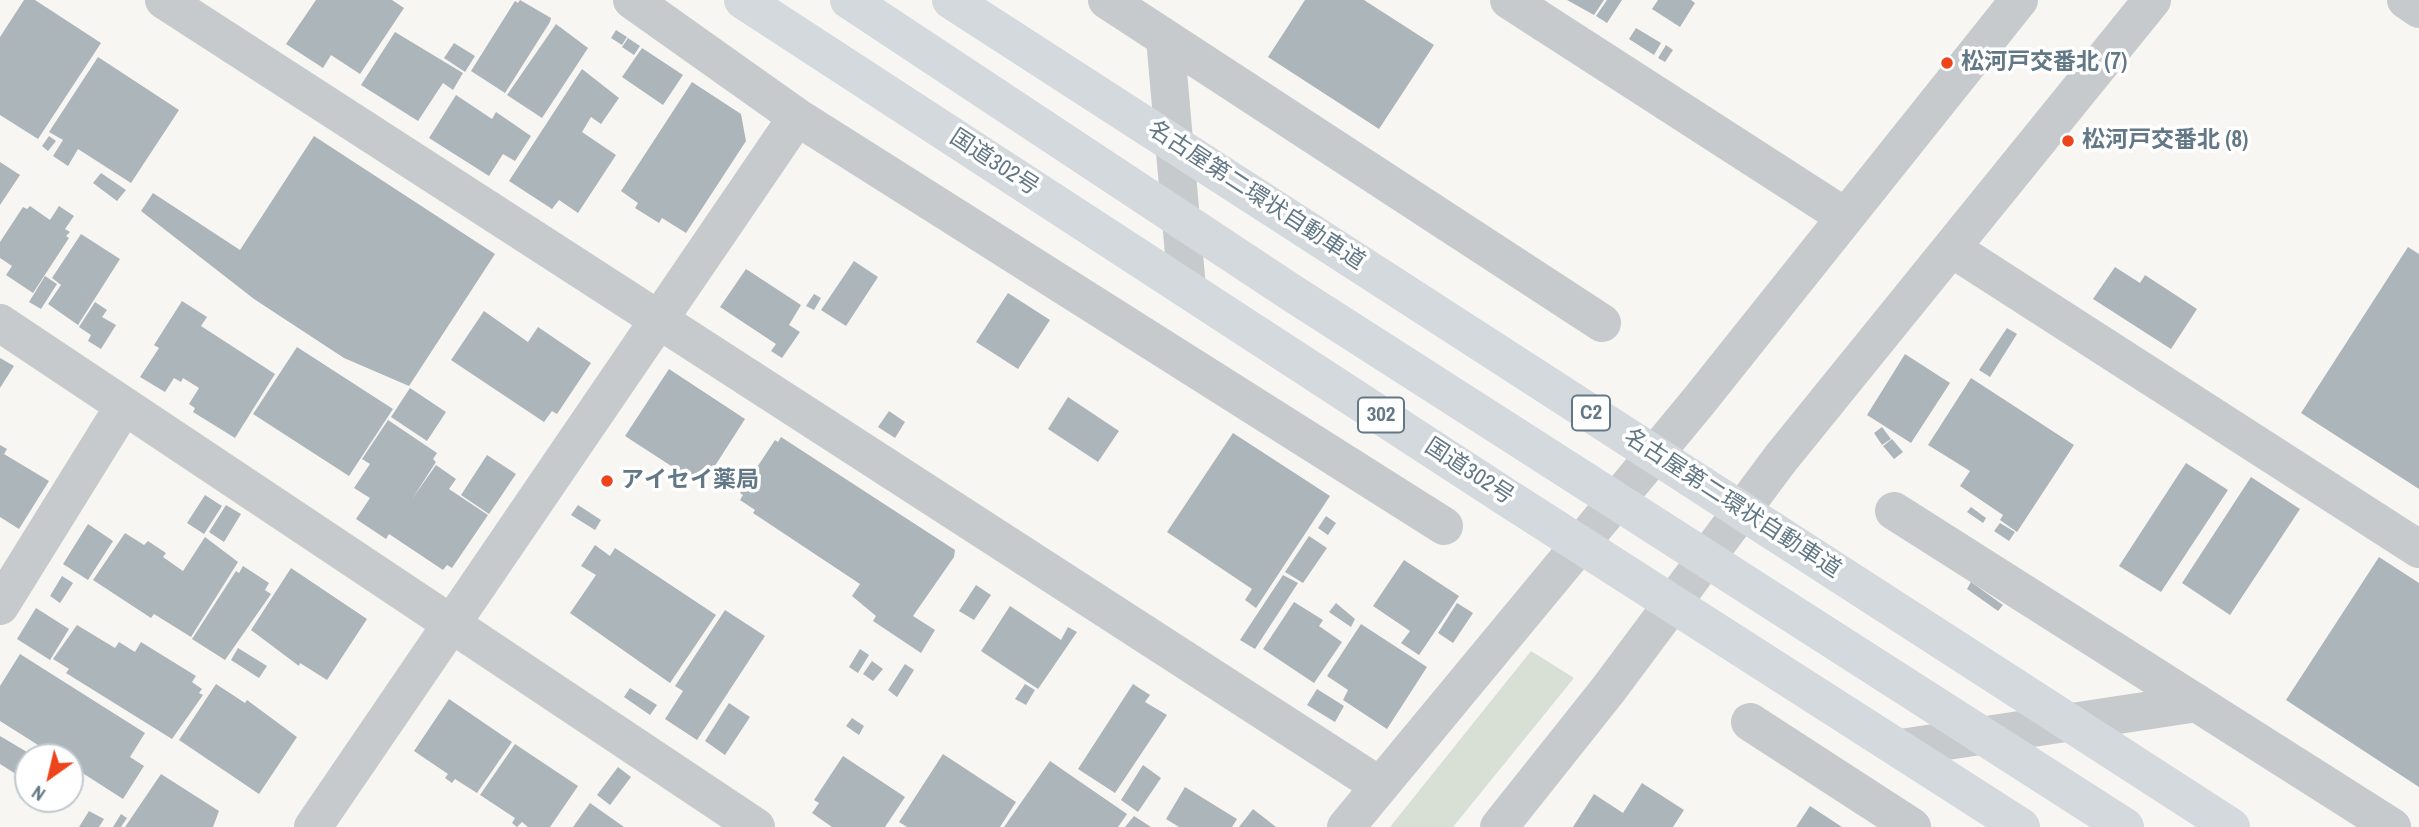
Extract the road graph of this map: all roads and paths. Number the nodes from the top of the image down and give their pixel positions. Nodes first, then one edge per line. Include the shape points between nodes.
1 (164, 0) edge
2 (632, 0) edge
3 (743, 0) edge
4 (849, 0) edge
5 (951, 0) edge
6 (993, 0) edge
7 (1107, 0) edge
8 (1508, 0) edge
9 (2019, 0) edge
10 (2152, 0) edge
11 (2406, 0) edge
12 (2419, 9) edge
13 (1165, 38) junction
14 (797, 117) junction
15 (1844, 216) junction
16 (1331, 245) junction
17 (1951, 248) junction
18 (1188, 288) junction
19 (659, 320) junction
20 (0, 323) edge
21 (1602, 323) dead end
22 (124, 406) junction
23 (1894, 511) dead end
24 (1444, 526) dead end
25 (1582, 543) junction
26 (2419, 549) edge
27 (1675, 603) junction
28 (0, 606) edge
29 (453, 623) junction
30 (2197, 703) junction
31 (1750, 722) dead end
32 (1901, 748) junction
33 (1380, 786) junction
34 (313, 827) edge
35 (756, 827) edge
36 (1346, 827) edge
37 (1499, 827) edge
38 (1912, 827) edge
39 (2021, 827) edge
40 (2125, 827) edge
41 (2231, 827) edge
42 (2392, 827) edge

1 - 19 street
2 - 14 street
3 - 18 highway, 国道302号 / 302
4 - 40 highway via 1306,302
5 - 16 highway, 名古屋第二環状自動車道 / C2
6 - 16 highway
7 - 13 street
8 - 15 street
9 - 15 street
10 - 17 street
11 - 12 street
13 - 18 street
13 - 21 street
14 - 19 street
14 - 24 street
15 - 25 street
16 - 41 highway, 名古屋第二環状自動車道 / C2
17 - 26 street
17 - 27 street via 1781,458
18 - 25 highway, 国道302号 / 302
19 - 29 street
19 - 33 street
20 - 22 street
22 - 28 street
22 - 29 street
23 - 30 street
25 - 27 highway, 国道302号 / 302
25 - 33 street
27 - 32 highway, 国道302号 / 302
27 - 37 street
29 - 34 street
29 - 35 street
30 - 32 street
30 - 42 street
31 - 38 street
32 - 39 highway, 国道302号 / 302
33 - 36 street

